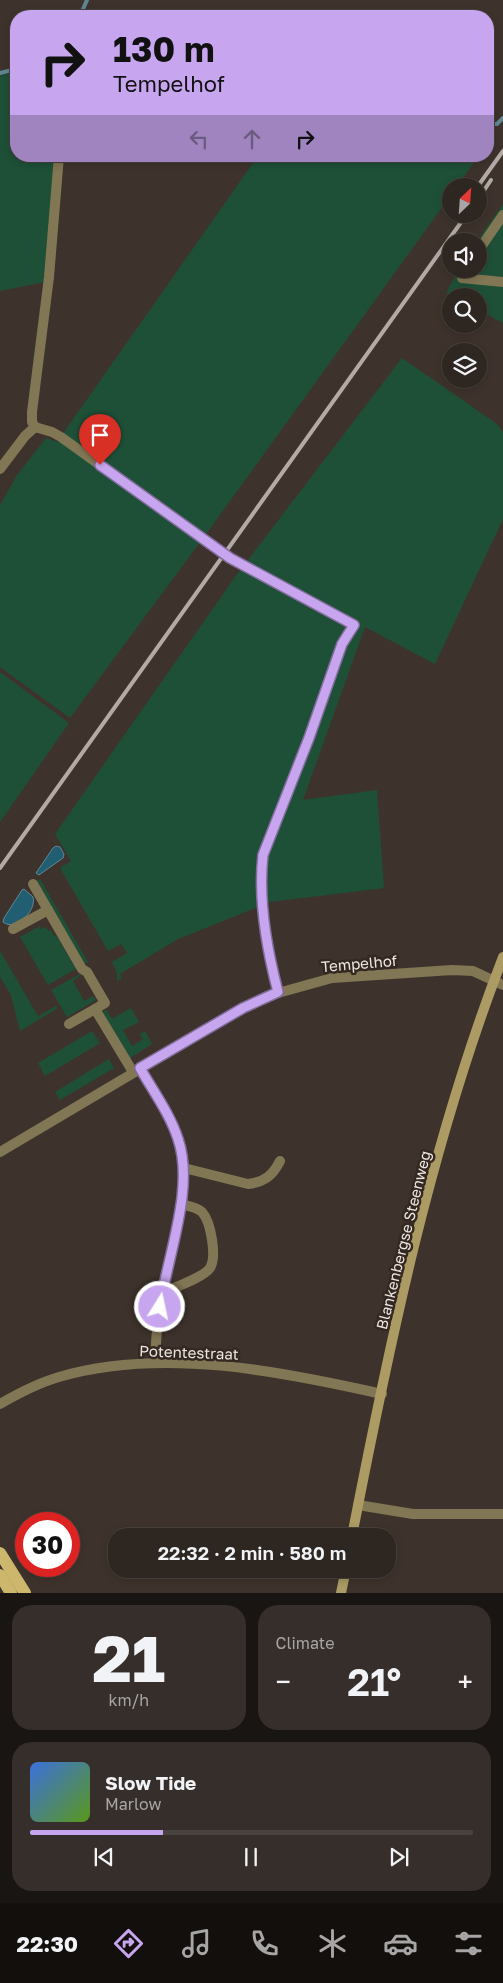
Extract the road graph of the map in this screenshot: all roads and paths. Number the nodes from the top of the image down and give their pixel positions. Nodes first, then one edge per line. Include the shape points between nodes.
1 (59, 162) edge
2 (503, 215) edge
3 (487, 238) edge
4 (481, 278) edge
5 (503, 282) edge
6 (35, 427) junction
7 (0, 469) edge
8 (33, 884) dead end
9 (48, 910) junction
10 (13, 929) dead end
11 (503, 957) edge
12 (498, 983) edge
13 (278, 992) junction
14 (95, 1009) junction
15 (69, 1024) dead end
16 (137, 1070) junction
17 (0, 1152) edge
18 (280, 1161) dead end
19 (184, 1168) junction
20 (181, 1204) junction
21 (162, 1293) junction
22 (155, 1363) junction
23 (382, 1394) junction
24 (0, 1404) edge
25 (358, 1505) junction
26 (503, 1514) edge
27 (354, 1528) edge
28 (0, 1553) edge
29 (0, 1575) edge
30 (344, 1578) edge
31 (12, 1593) edge
32 (25, 1593) edge
33 (341, 1593) edge

1 - 6 street via 49,278 32,412
2 - 3 street
4 - 5 street
6 - 7 street
6 - 13 street via 61,436 230,558 354,625 342,644 263,855 262,899
8 - 9 street
9 - 10 street
9 - 14 street via 105,1003
11 - 12 main road, Blankenbergse Steenweg
12 - 13 street, Tempelhof via 473,971 442,971 332,978
12 - 23 main road, Blankenbergse Steenweg via 468,1056 446,1126 413,1253
13 - 16 street, Tempelhof via 243,1008
14 - 15 street
14 - 16 street
16 - 17 street, Tempelhof
16 - 19 street via 172,1123
18 - 19 street via 273,1174 248,1184
19 - 20 street
20 - 21 street
20 - 21 street via 202,1213 211,1237 213,1262 202,1275
21 - 22 street
22 - 23 street, Potentestraat via 204,1365 295,1376
22 - 24 street, Potentestraat via 92,1369 58,1377
23 - 25 main road, Blankenbergse Steenweg
25 - 26 street via 412,1514
25 - 27 main road, Blankenbergse Steenweg
28 - 32 main road
29 - 31 main road
30 - 33 main road

